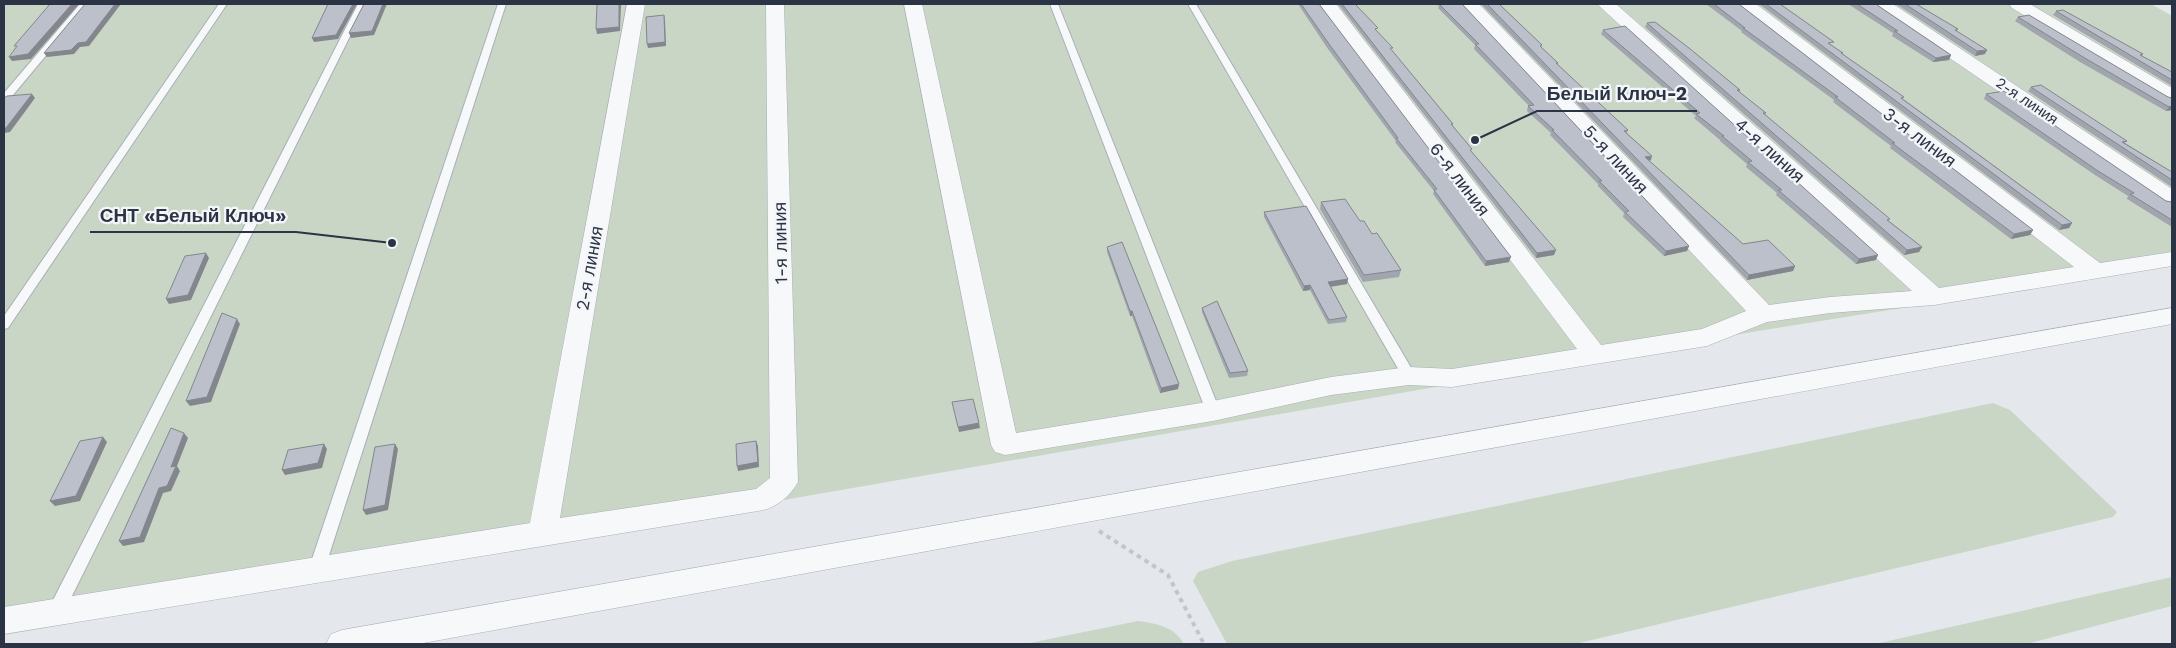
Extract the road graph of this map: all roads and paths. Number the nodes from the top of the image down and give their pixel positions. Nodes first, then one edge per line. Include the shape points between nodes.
1 (86, 4) edge
2 (223, 4) edge
3 (362, 4) edge
4 (502, 4) edge
5 (636, 4) edge
6 (775, 4) edge
7 (913, 4) edge
8 (1054, 4) edge
9 (1192, 4) edge
10 (1327, 4) edge
11 (1468, 4) edge
12 (1606, 4) edge
13 (1744, 4) edge
14 (1882, 4) edge
15 (2018, 4) edge
16 (2172, 96) edge
17 (4, 99) edge
18 (2172, 198) edge
19 (2172, 259) edge
20 (2096, 271) junction
21 (1934, 297) junction
22 (1763, 314) junction
23 (2172, 316) edge
24 (4, 325) edge
25 (1594, 354) junction
26 (1409, 376) junction
27 (1213, 411) junction
28 (1070, 513) junction
29 (543, 533) junction
30 (316, 571) junction
31 (55, 613) junction
32 (4, 621) edge
33 (342, 644) edge
34 (1204, 644) edge

1 - 17 lane
2 - 24 lane
3 - 31 lane
4 - 30 lane
5 - 29 street, 2-я линия
6 - 29 street, 1-я линия via 784,482 764,499
7 - 27 street via 1005,445
8 - 27 lane
9 - 26 lane
10 - 25 street, 6-я линия
11 - 22 street, 5-я линия
12 - 21 street, 4-я линия
13 - 20 street, 3-я линия
14 - 18 street, 2-я линия
15 - 16 street
19 - 20 street
20 - 21 street
21 - 22 street
22 - 25 street via 1707,337
23 - 28 street
25 - 26 street via 1452,378
26 - 27 street via 1330,386
28 - 33 street
28 - 34 path via 1168,575
29 - 30 street
30 - 31 street
31 - 32 street

